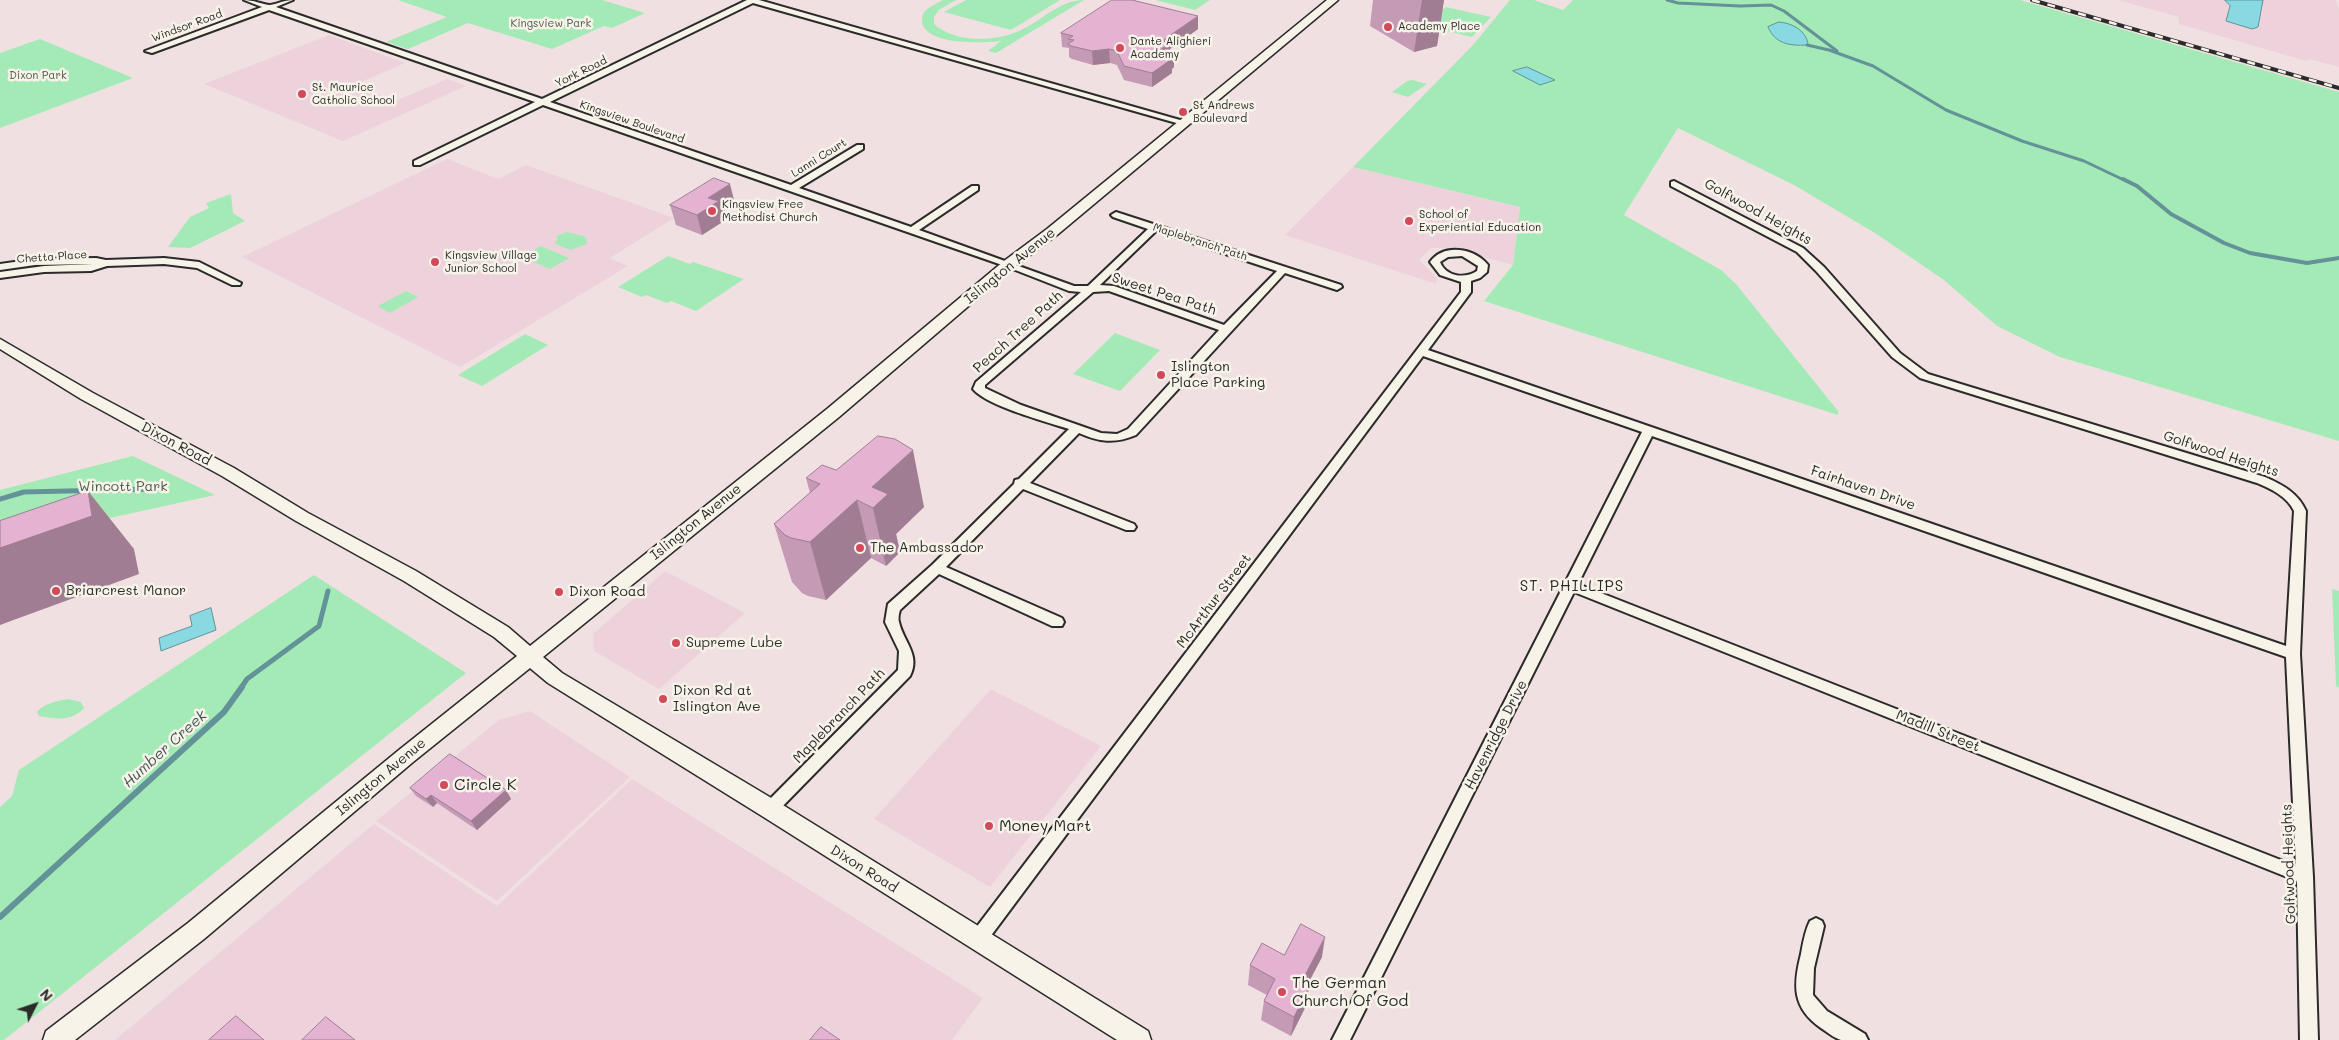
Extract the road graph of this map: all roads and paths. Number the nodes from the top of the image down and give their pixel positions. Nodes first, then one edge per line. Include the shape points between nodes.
1 (248, 0) edge
2 (289, 0) edge
3 (752, 0) edge
4 (1333, 0) edge
5 (270, 7) junction
6 (149, 51) dead end
7 (543, 103) junction
8 (1183, 122) junction
9 (860, 147) dead end
10 (418, 164) dead end
11 (1674, 184) dead end
12 (975, 188) dead end
13 (791, 189) junction
14 (1116, 215) dead end
15 (1155, 227) junction
16 (911, 231) junction
17 (106, 263) junction
18 (1009, 264) junction
19 (0, 266) edge
20 (44, 269) junction
21 (1283, 270) junction
22 (0, 275) edge
23 (1466, 278) dead end
24 (236, 282) dead end
25 (0, 284) edge
26 (1337, 287) dead end
27 (1089, 290) junction
28 (1226, 329) junction
29 (0, 344) edge
30 (1422, 352) junction
31 (1077, 428) junction
32 (1649, 430) junction
33 (1019, 483) junction
34 (1130, 527) dead end
35 (937, 568) junction
36 (1571, 586) junction
37 (1057, 622) dead end
38 (2293, 654) junction
39 (530, 656) junction
40 (770, 809) junction
41 (2306, 877) junction
42 (1816, 926) dead end
43 (978, 939) junction
44 (55, 1040) edge
45 (1139, 1040) edge
46 (1341, 1040) edge
47 (1859, 1040) edge
48 (2309, 1040) edge

1 - 5 street, Kingsview Boulevard
2 - 5 street, Windsor Road
3 - 7 street, York Road
3 - 8 street
4 - 8 main road, Islington Avenue
5 - 6 street, Windsor Road
5 - 7 street, Kingsview Boulevard
7 - 10 street, York Road
7 - 13 street, Kingsview Boulevard
8 - 18 main road, Islington Avenue
9 - 13 street, Lanni Court
11 - 38 street, Golfwood Heights via 1800,250 1896,355 1924,376 2261,480 2284,491 2300,511
12 - 16 street
13 - 16 street, Kingsview Boulevard
14 - 15 street, Maplebranch Path
15 - 21 street, Maplebranch Path
15 - 27 street, Peach Tree Path
16 - 18 street, Kingsview Boulevard
17 - 19 street, Chetta Place via 35,262
17 - 20 street, Chetta Place via 91,268
17 - 24 street, Chetta Place via 164,261 199,265
18 - 27 street, Sweet Pea Path via 1073,289
18 - 39 main road, Islington Avenue via 833,413
20 - 22 street, Chetta Place
20 - 25 street
21 - 26 street, Maplebranch Path
21 - 28 street
23 - 30 street, McArthur Street via 1466,292
27 - 28 street, Sweet Pea Path via 1110,288
27 - 31 street, Peach Tree Path via 979,388 1017,408
28 - 31 street via 1132,432 1119,439 1101,438
29 - 39 main road, Dixon Road via 410,576 500,632
30 - 32 street, Fairhaven Drive
30 - 43 street, McArthur Street
31 - 33 street, Maplebranch Path
32 - 36 street, Havenridge Drive
32 - 38 street, Fairhaven Drive
33 - 34 street
33 - 35 street, Maplebranch Path
35 - 37 street
35 - 40 street, Maplebranch Path via 893,608 892,622 906,651 905,672
36 - 41 street, Madill Street
36 - 46 street, Havenridge Drive
38 - 41 street, Golfwood Heights
39 - 40 main road, Dixon Road via 556,678
39 - 44 main road, Islington Avenue via 196,931
40 - 43 main road, Dixon Road
41 - 48 street, Golfwood Heights
42 - 47 street via 1802,981 1803,994 1808,1006 1818,1016
43 - 45 main road, Dixon Road

